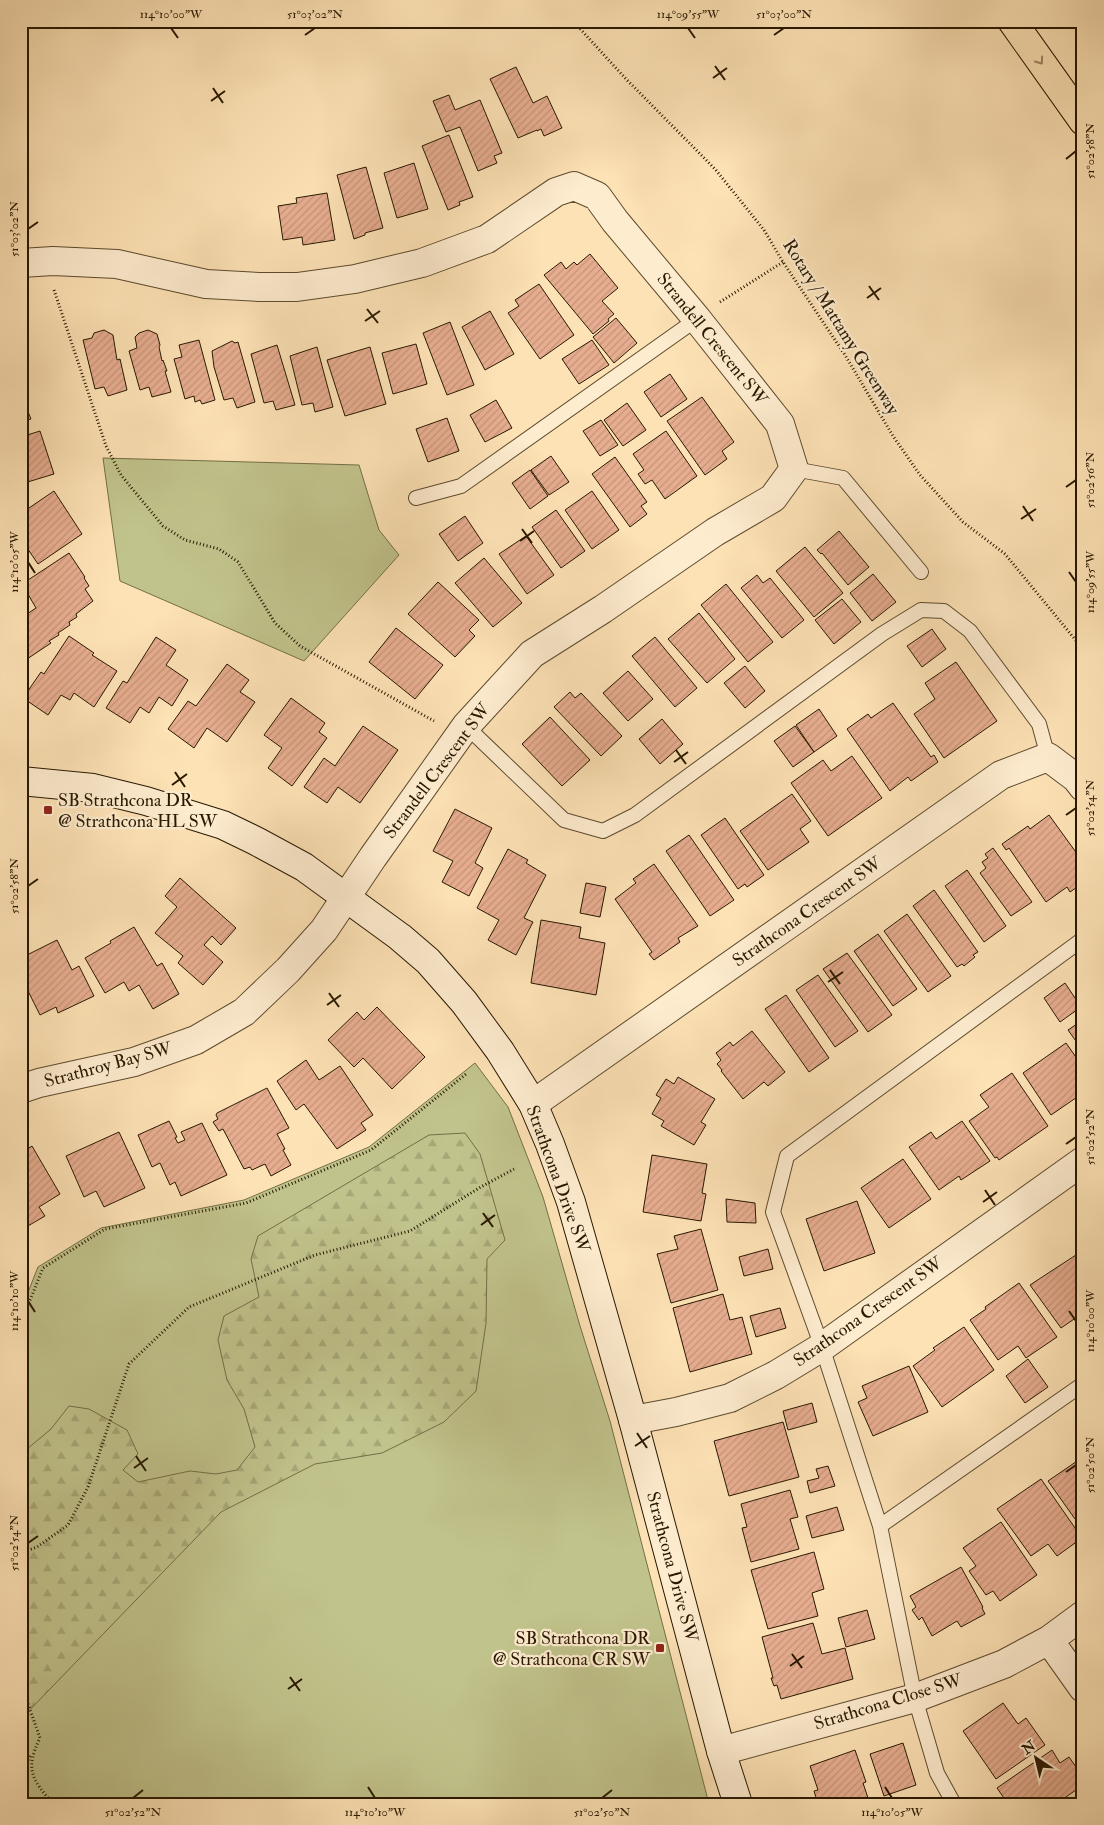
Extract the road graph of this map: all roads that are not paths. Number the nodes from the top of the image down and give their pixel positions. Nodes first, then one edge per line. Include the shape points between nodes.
1 (1012, 21) edge
2 (1083, 121) edge
3 (34, 262) edge
4 (697, 319) junction
5 (794, 468) junction
6 (416, 498) dead end
7 (921, 572) dead end
8 (466, 726) junction
9 (1048, 757) junction
10 (21, 781) edge
11 (1083, 787) edge
12 (347, 898) junction
13 (1083, 938) edge
14 (21, 1089) edge
15 (533, 1104) junction
16 (1083, 1161) edge
17 (822, 1347) junction
18 (1083, 1384) edge
19 (633, 1420) junction
20 (880, 1526) junction
21 (1083, 1615) edge
22 (1049, 1640) junction
23 (1083, 1688) edge
24 (915, 1698) junction
25 (721, 1751) junction
26 (738, 1804) edge
27 (954, 1804) edge

1 -> 2 highway
3 - 4 street, Strandell Crescent SW via 117,264 206,284 297,287 355,279 422,263 487,239 556,192 574,186 597,196
4 - 5 street, Strandell Crescent SW via 780,424
4 - 6 lane via 461,486
5 - 7 lane via 843,478
5 - 8 street, Strandell Crescent SW via 773,498 715,532 532,654
8 - 9 lane via 564,820 603,830 635,815 882,634 921,610 944,610 970,632 1039,724
8 - 12 street, Strandell Crescent SW
9 - 11 street
9 - 15 street, Strathcona Crescent SW via 1001,775
10 - 12 street, Strathcona Drive SW via 93,788 223,825 304,867
12 - 14 street, Strathroy Bay SW via 288,970 244,1012 196,1040 134,1062
12 - 15 street, Strathcona Drive SW via 428,962 464,1002
13 - 17 lane via 788,1156 773,1212
15 - 19 street, Strathcona Drive SW via 570,1202
16 - 17 street, Strathcona Crescent SW
17 - 19 street, Strathcona Crescent SW via 730,1398
17 - 20 lane
18 - 20 lane
19 - 25 street, Strathcona Drive SW
20 - 24 lane
21 - 22 street, Strathcona Close SW
22 - 23 street
22 - 24 street, Strathcona Close SW via 1004,1664
24 - 25 street, Strathcona Close SW
24 - 27 lane via 937,1773
25 - 26 street, Strathcona Drive SW

